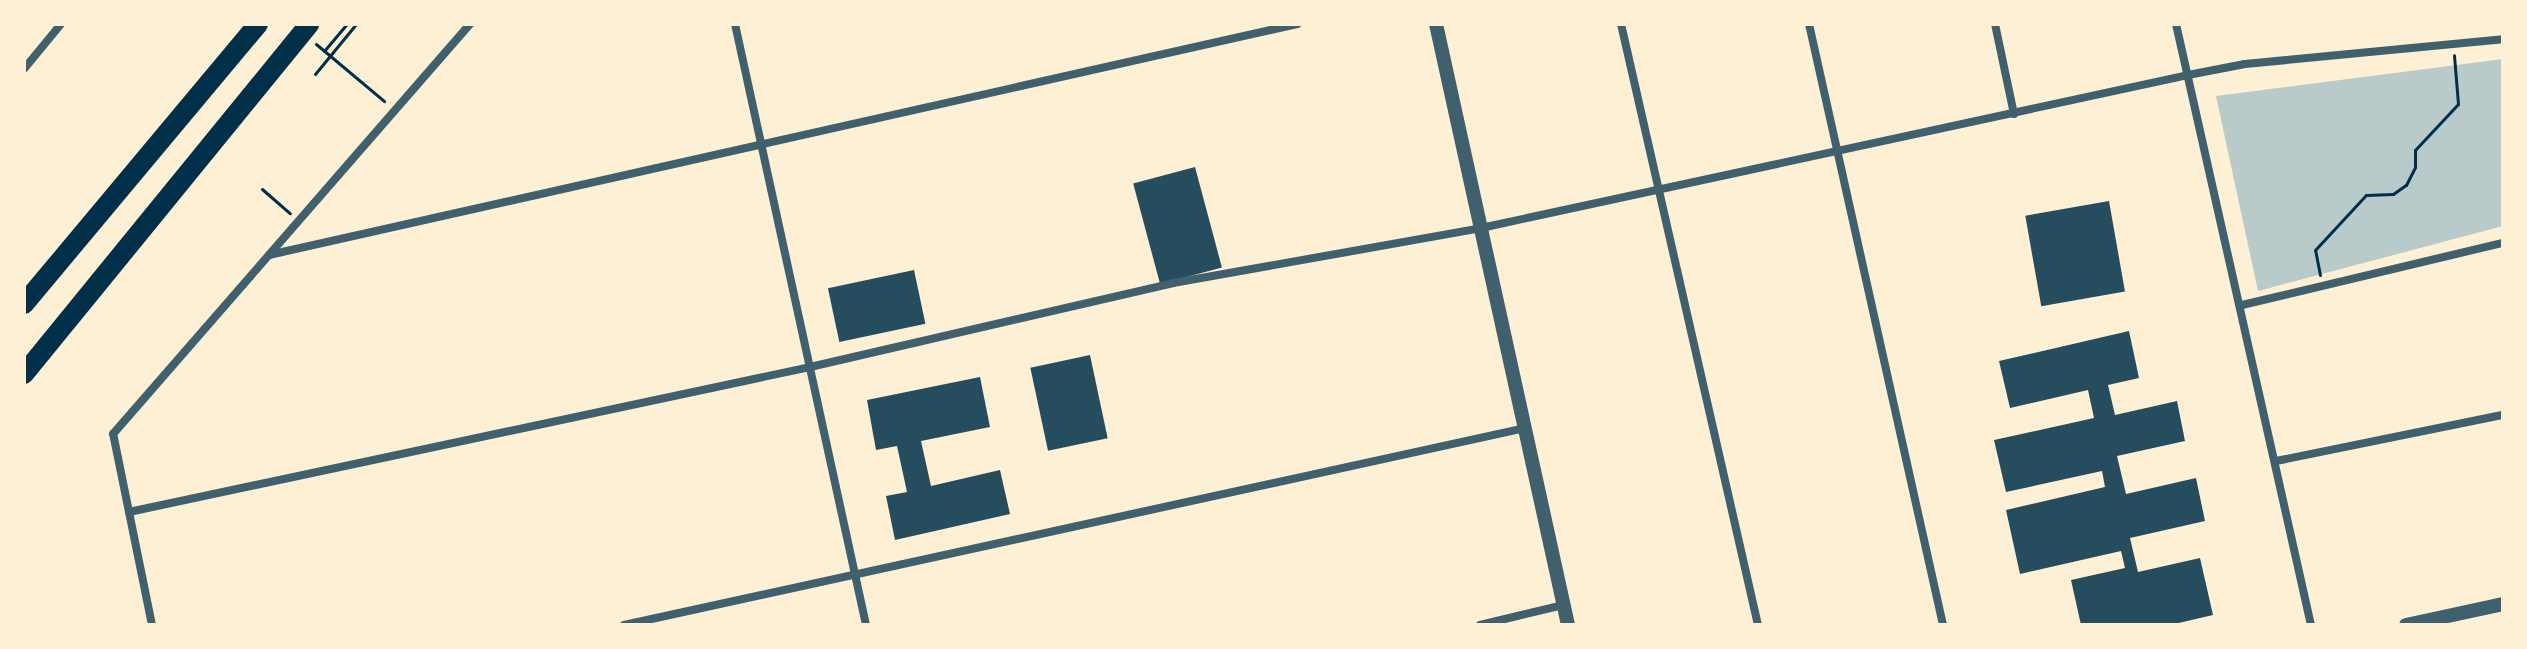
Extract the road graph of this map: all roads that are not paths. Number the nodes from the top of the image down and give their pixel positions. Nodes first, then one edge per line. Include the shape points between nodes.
1 (61, 24) edge
2 (258, 24) edge
3 (468, 24) edge
4 (735, 24) edge
5 (1297, 24) edge
6 (1436, 24) edge
7 (1621, 24) edge
8 (1809, 24) edge
9 (1995, 24) edge
10 (2176, 24) edge
11 (311, 33) edge
12 (2503, 39) edge
13 (24, 69) edge
14 (2188, 75) junction
15 (2014, 114) junction
16 (762, 142) junction
17 (1837, 152) junction
18 (1658, 192) junction
19 (1481, 228) junction
20 (2503, 243) edge
21 (269, 255) junction
22 (24, 304) edge
23 (2242, 305) junction
24 (810, 367) junction
25 (24, 374) edge
26 (2503, 415) edge
27 (1525, 428) junction
28 (2276, 461) junction
29 (129, 512) junction
30 (855, 574) junction
31 (2503, 604) edge
32 (1563, 605) junction
33 (152, 625) edge
34 (624, 625) edge
35 (866, 625) edge
36 (1480, 625) edge
37 (1568, 625) edge
38 (1758, 625) edge
39 (1943, 625) edge
40 (2311, 625) edge
41 (2406, 625) edge

1 - 13 street
2 - 22 highway
3 - 21 street
4 - 16 street
5 - 16 street
6 - 19 street
7 - 18 street
8 - 17 street
9 - 15 street
10 - 14 street
11 - 25 highway
12 - 14 street via 2245,64
14 - 15 street
14 - 23 street
15 - 17 street
16 - 21 street
16 - 24 street
17 - 18 street
17 - 39 street
18 - 19 street
18 - 38 street
19 - 24 street via 1173,283
19 - 27 street
20 - 23 street
21 - 29 street via 113,434
23 - 28 street
24 - 29 street
24 - 30 street
26 - 28 street
27 - 30 street
27 - 32 street
28 - 40 street
29 - 33 street
30 - 34 street
30 - 35 street
31 - 41 street
32 - 36 street
32 - 37 street

